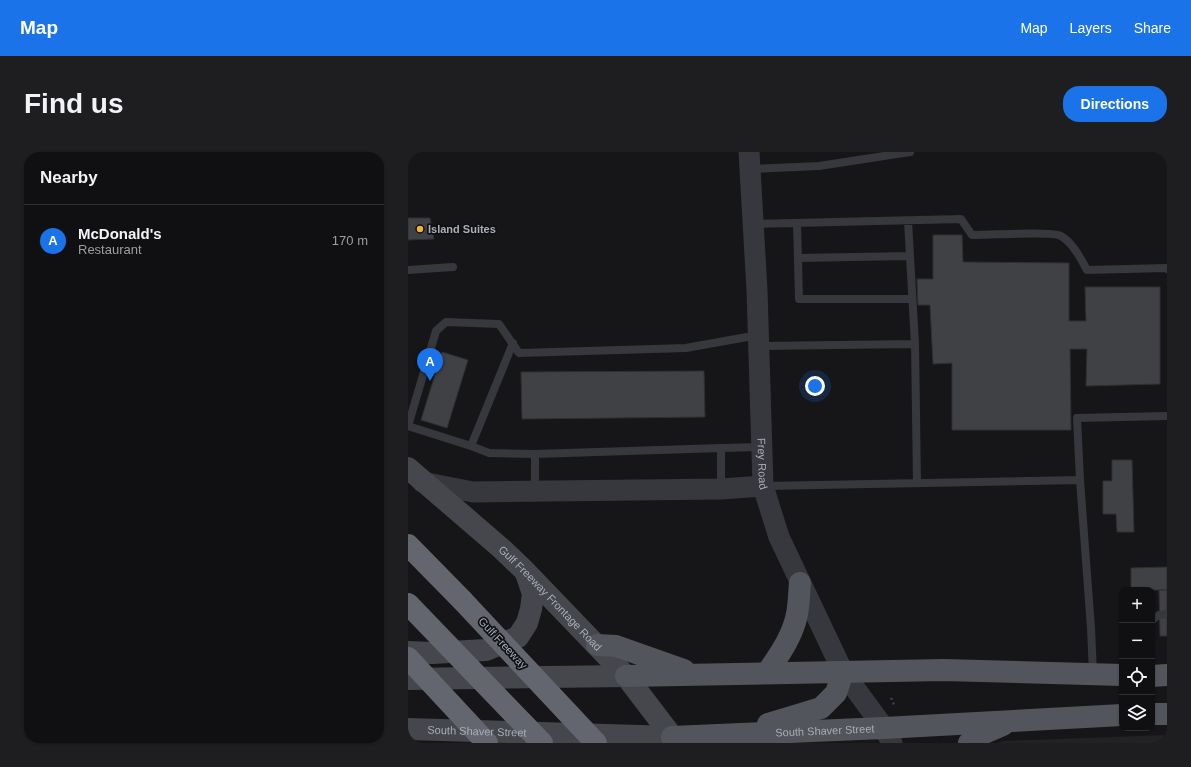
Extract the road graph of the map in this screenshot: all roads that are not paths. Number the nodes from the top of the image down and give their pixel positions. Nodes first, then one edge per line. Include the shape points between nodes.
1 (910, 152) edge
2 (750, 160) edge
3 (908, 221) junction
4 (797, 223) junction
5 (753, 224) junction
6 (910, 256) junction
7 (798, 258) junction
8 (453, 267) dead end
9 (1167, 269) edge
10 (408, 270) edge
11 (912, 298) junction
12 (759, 341) junction
13 (513, 343) junction
14 (915, 344) junction
15 (1167, 416) edge
16 (408, 426) edge
17 (471, 446) junction
18 (762, 447) junction
19 (721, 448) junction
20 (535, 454) junction
21 (415, 475) edge
22 (1080, 480) junction
23 (917, 483) junction
24 (763, 486) junction
25 (722, 489) junction
26 (535, 492) junction
27 (408, 545) edge
28 (526, 572) junction
29 (800, 583) junction
30 (408, 604) edge
31 (1167, 614) edge
32 (1155, 618) edge
33 (597, 645) junction
34 (408, 652) edge
35 (408, 658) edge
36 (843, 672) junction
37 (767, 673) junction
38 (1093, 674) junction
39 (696, 675) junction
40 (1119, 675) edge
41 (1167, 675) edge
42 (626, 676) junction
43 (1155, 676) edge
44 (408, 679) edge
45 (1155, 714) edge
46 (1167, 714) edge
47 (1119, 715) edge
48 (1017, 720) junction
49 (408, 729) edge
50 (724, 735) junction
51 (888, 735) edge
52 (408, 737) edge
53 (675, 740) edge
54 (414, 743) edge
55 (487, 743) edge
56 (542, 743) edge
57 (596, 743) edge
58 (969, 743) edge

1 - 2 lane via 819,166
2 - 5 street, Frey Road
3 - 4 lane
3 - 6 lane
3 - 9 lane via 961,219 972,235 1060,235 1068,240 1087,270
4 - 5 lane
4 - 7 lane
5 - 12 street, Frey Road
6 - 7 lane
6 - 11 lane
7 - 11 lane via 799,299
8 - 10 lane
11 - 14 lane
12 - 13 lane via 678,349 520,353
12 - 14 lane
12 - 18 street, Frey Road
13 - 16 lane via 499,324 446,322 436,331
13 - 17 lane
14 - 23 lane
15 - 22 lane via 1077,418
16 - 17 lane
17 - 20 lane via 489,452
18 - 19 lane
18 - 24 street, Frey Road
19 - 20 lane
19 - 25 lane
20 - 26 lane
21 - 26 street via 473,492
21 - 28 main road, Gulf Freeway Frontage Road
22 - 23 lane
22 - 38 lane via 1092,628
23 - 24 lane
24 - 25 street
24 - 29 street, Frey Road via 779,537
25 - 26 street
27 - 57 highway, Gulf Freeway, bridge
28 - 33 main road, Gulf Freeway Frontage Road
28 - 34 main road via 533,594 527,623 518,637 486,650
29 - 36 street, Frey Road
29 - 37 main road via 797,615 791,633
30 - 56 highway, bridge
31 - 32 lane
33 - 39 main road via 616,646
33 - 42 main road, Gulf Freeway Frontage Road
35 - 55 highway, bridge
36 - 37 main road
36 - 38 main road via 944,670
36 - 50 main road via 836,693 821,708
36 - 51 street, Frey Road
37 - 39 main road
38 - 40 main road
39 - 42 main road
41 - 43 main road
42 - 44 main road
42 - 53 main road, Gulf Freeway Frontage Road
45 - 46 main road
47 - 48 main road, South Shaver Street
48 - 51 main road, South Shaver Street
48 - 58 main road via 982,734
49 - 53 main road, South Shaver Street
50 - 51 main road, South Shaver Street
50 - 53 main road, South Shaver Street
52 - 54 main road

